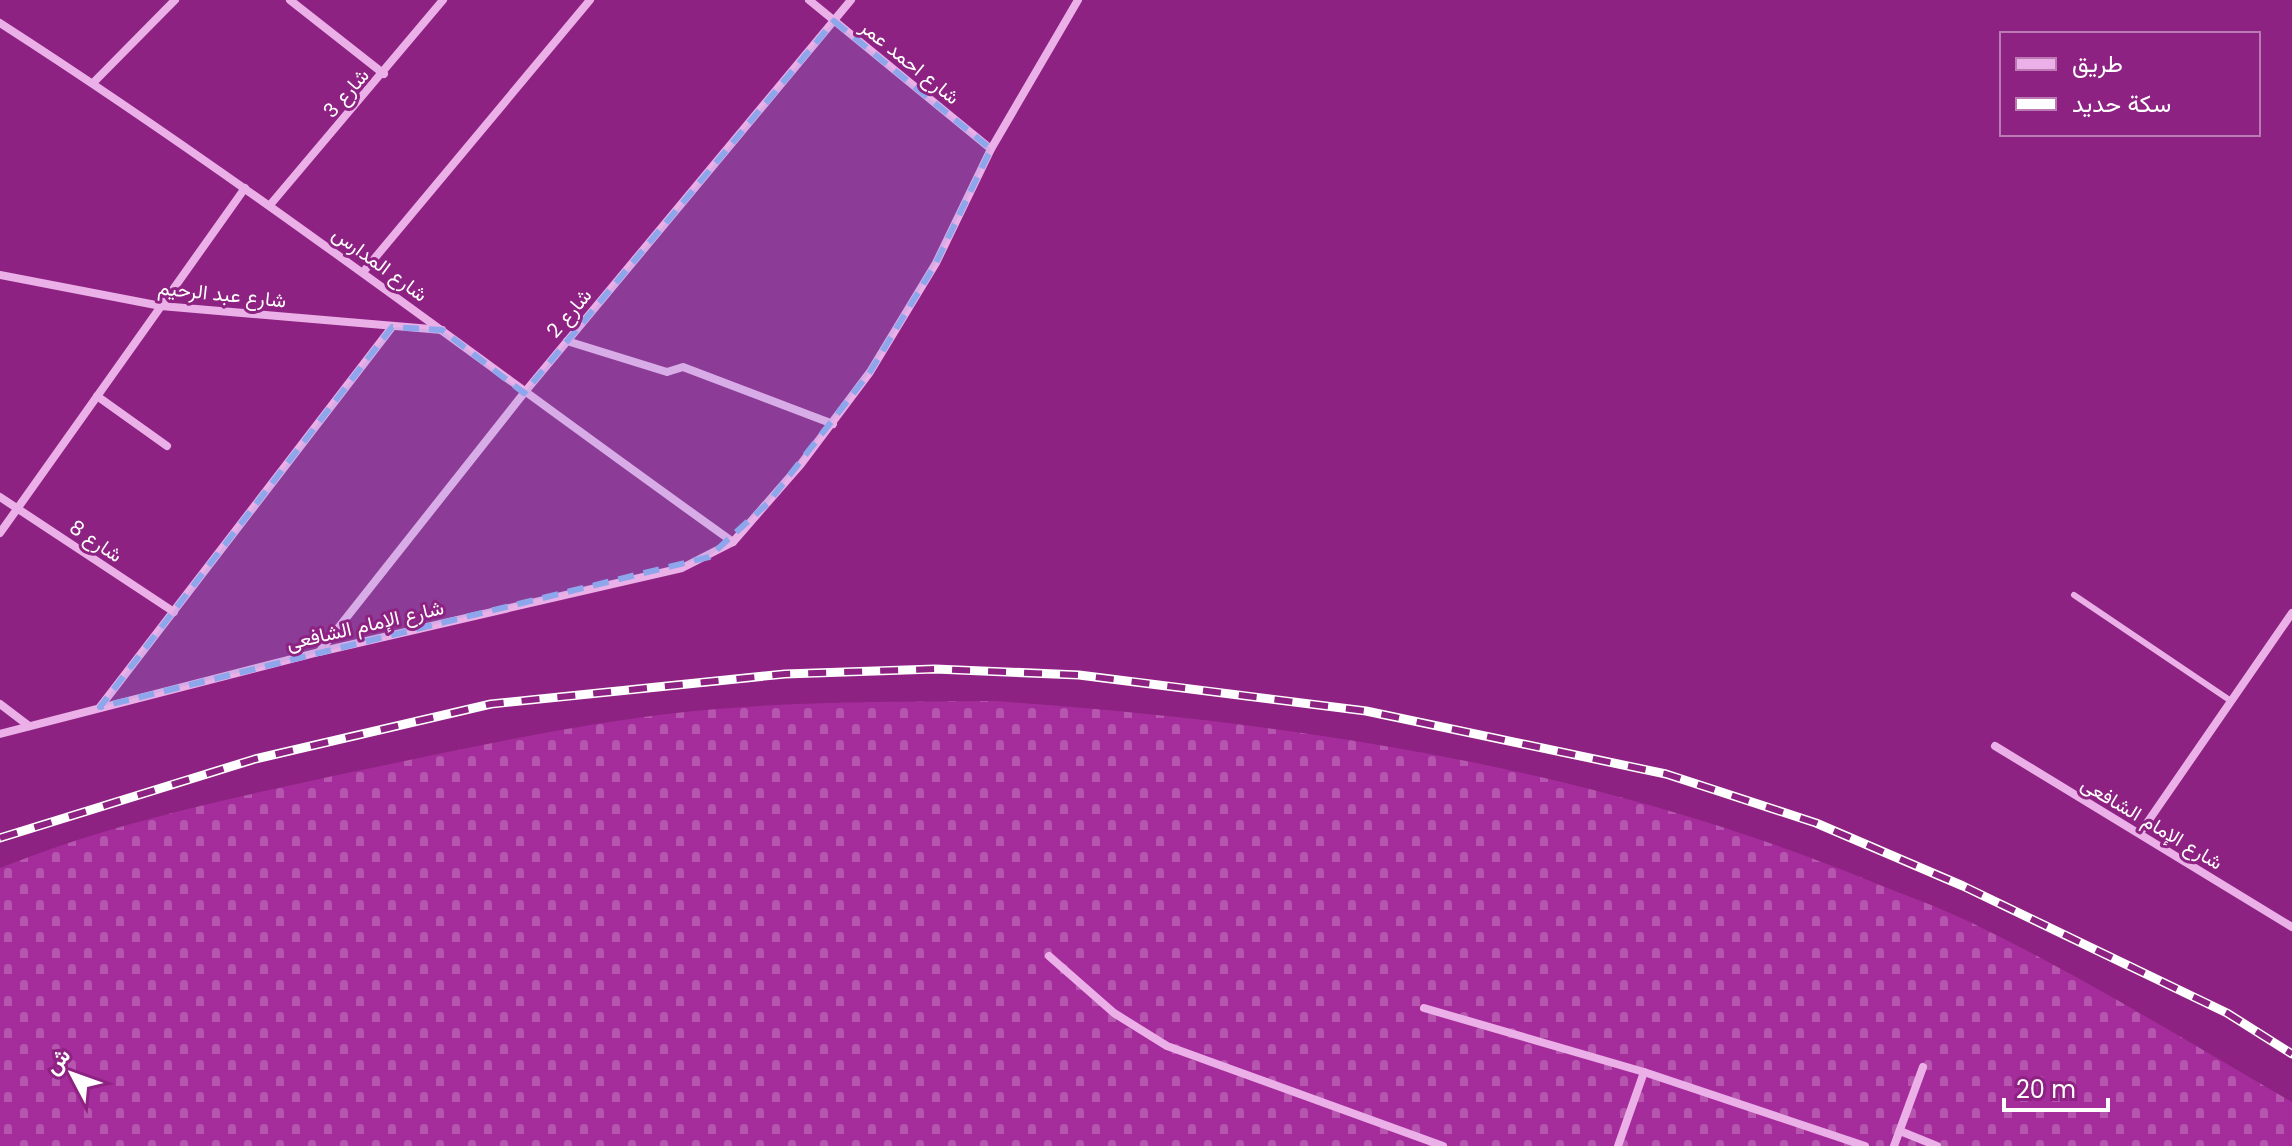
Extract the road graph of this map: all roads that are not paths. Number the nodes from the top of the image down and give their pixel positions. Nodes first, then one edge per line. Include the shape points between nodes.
1 (175, 0) edge
2 (290, 0) edge
3 (443, 0) edge
4 (590, 0) edge
5 (809, 0) edge
6 (851, 0) edge
7 (1078, 0) edge
8 (834, 21) junction
9 (0, 23) edge
10 (384, 74) junction
11 (93, 83) junction
12 (991, 149) junction
13 (245, 188) junction
14 (270, 205) junction
15 (364, 271) junction
16 (0, 275) edge
17 (161, 306) junction
18 (392, 327) junction
19 (442, 330) junction
20 (567, 341) junction
21 (524, 393) junction
22 (97, 396) junction
23 (833, 424) junction
24 (167, 446) dead end
25 (0, 497) edge
26 (18, 508) junction
27 (0, 533) edge
28 (733, 542) junction
29 (2074, 595) dead end
30 (174, 612) junction
31 (2292, 613) edge
32 (319, 652) junction
33 (2231, 701) junction
34 (0, 704) edge
35 (100, 707) junction
36 (29, 726) junction
37 (0, 734) edge
38 (1995, 746) dead end
39 (2140, 833) junction
40 (2292, 927) edge
41 (1049, 956) dead end
42 (1424, 1008) dead end
43 (1923, 1067) dead end
44 (1644, 1072) junction
45 (1900, 1131) junction
46 (1443, 1146) edge
47 (1618, 1146) edge
48 (1865, 1146) edge
49 (1894, 1146) edge
50 (1937, 1146) edge

1 - 11 street
2 - 10 street
3 - 10 street, شارع 3
4 - 15 street
5 - 8 street, شارع احمد عمر
6 - 8 street, شارع 2
7 - 12 street
8 - 12 street, شارع احمد عمر
8 - 20 street, شارع 2
9 - 11 street, شارع المدارس
10 - 14 street, شارع 3
11 - 13 street, شارع المدارس
12 - 23 street via 936,263
13 - 14 street, شارع المدارس
13 - 17 street
14 - 15 street, شارع المدارس
15 - 19 street, شارع المدارس
16 - 17 street, شارع عبد الرحيم
17 - 18 street, شارع عبد الرحيم
17 - 22 street
18 - 19 street, شارع عبد الرحيم
18 - 30 street
19 - 21 street, شارع المدارس
20 - 21 street, شارع 2
20 - 23 street via 667,372 683,367
21 - 28 street, شارع المدارس
21 - 32 street, شارع 2
22 - 24 street
22 - 26 street
23 - 28 street
25 - 26 street, شارع 8
26 - 27 street
26 - 30 street, شارع 8
28 - 32 street, شارع الإمام الشافعى via 682,568
29 - 33 lane
30 - 35 street
31 - 33 street
32 - 35 street, شارع الإمام الشافعى
33 - 39 street
34 - 36 street
35 - 36 street, شارع الإمام الشافعى
36 - 37 street, شارع الإمام الشافعى
38 - 39 street, شارع الإمام الشافعى
39 - 40 street, شارع الإمام الشافعى
41 - 46 street via 1114,1013 1167,1046
42 - 44 street
43 - 45 street
44 - 47 street
44 - 48 street
45 - 49 street
45 - 50 street

